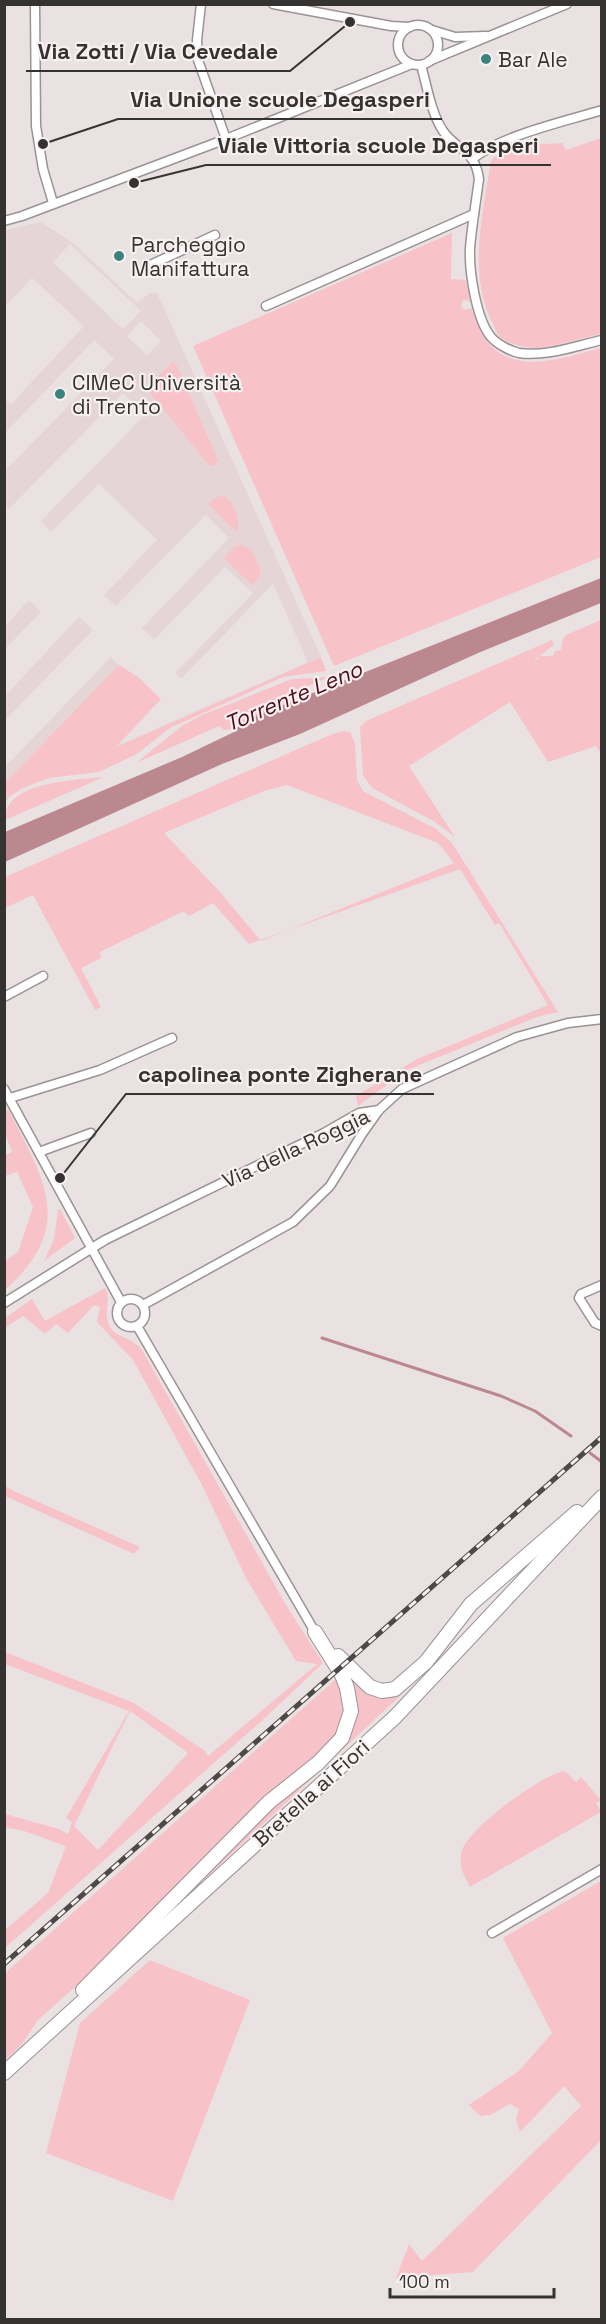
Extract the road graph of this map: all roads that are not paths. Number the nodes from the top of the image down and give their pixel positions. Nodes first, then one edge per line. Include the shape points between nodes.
1 (35, 4) edge
2 (201, 4) edge
3 (273, 4) edge
4 (567, 4) edge
5 (317, 8) edge
6 (410, 27) junction
7 (432, 30) junction
8 (492, 35) junction
9 (421, 63) junction
10 (602, 110) edge
11 (226, 139) junction
12 (472, 159) junction
13 (53, 203) junction
14 (474, 214) junction
15 (4, 221) edge
16 (215, 235) dead end
17 (146, 267) dead end
18 (266, 306) dead end
19 (602, 340) edge
20 (43, 976) dead end
21 (4, 997) edge
22 (602, 1019) edge
23 (172, 1038) dead end
24 (4, 1089) edge
25 (10, 1098) junction
26 (379, 1110) junction
27 (91, 1133) dead end
28 (39, 1152) junction
29 (92, 1248) junction
30 (602, 1286) edge
31 (121, 1302) junction
32 (4, 1303) edge
33 (143, 1305) junction
34 (137, 1326) junction
35 (602, 1326) edge
36 (602, 1492) edge
37 (602, 1497) edge
38 (315, 1632) junction
39 (602, 1869) edge
40 (492, 1933) dead end
41 (28, 2052) junction
42 (4, 2073) edge

1 - 13 street via 37,139
2 - 11 street via 198,60
3 - 5 street
4 - 8 street
5 - 6 street via 385,25
6 - 7 street
6 - 9 street via 398,46 405,60
7 - 8 street via 455,38
7 - 9 street via 438,45 436,53
8 - 9 street
9 - 11 street
9 - 12 street via 444,133
10 - 12 street via 500,143
11 - 13 street
12 - 14 street via 479,179
13 - 15 street
14 - 18 street
14 - 19 street via 470,269 481,315 491,337 509,349 531,353
16 - 17 street
20 - 21 street
22 - 26 street, Via della Roggia via 568,1023 518,1037 402,1089
23 - 25 street via 100,1070
24 - 25 street
25 - 28 street
26 - 29 street, Via della Roggia via 359,1113
26 - 33 street via 330,1186 293,1222
27 - 28 street
28 - 29 street
29 - 31 street
29 - 32 street, Via della Roggia
30 - 35 street via 579,1298
31 - 33 street via 135,1299
31 - 34 street via 116,1310 120,1323
33 - 34 street via 145,1317
34 - 38 street
36 - 38 main road via 471,1604 426,1662 395,1689 382,1691 370,1687
37 - 41 main road, Bretella ai Fiori via 395,1717
38 - 41 main road via 347,1688 351,1712 342,1738 269,1802 88,1984
39 - 40 street
41 - 42 main road, Bretella ai Fiori

